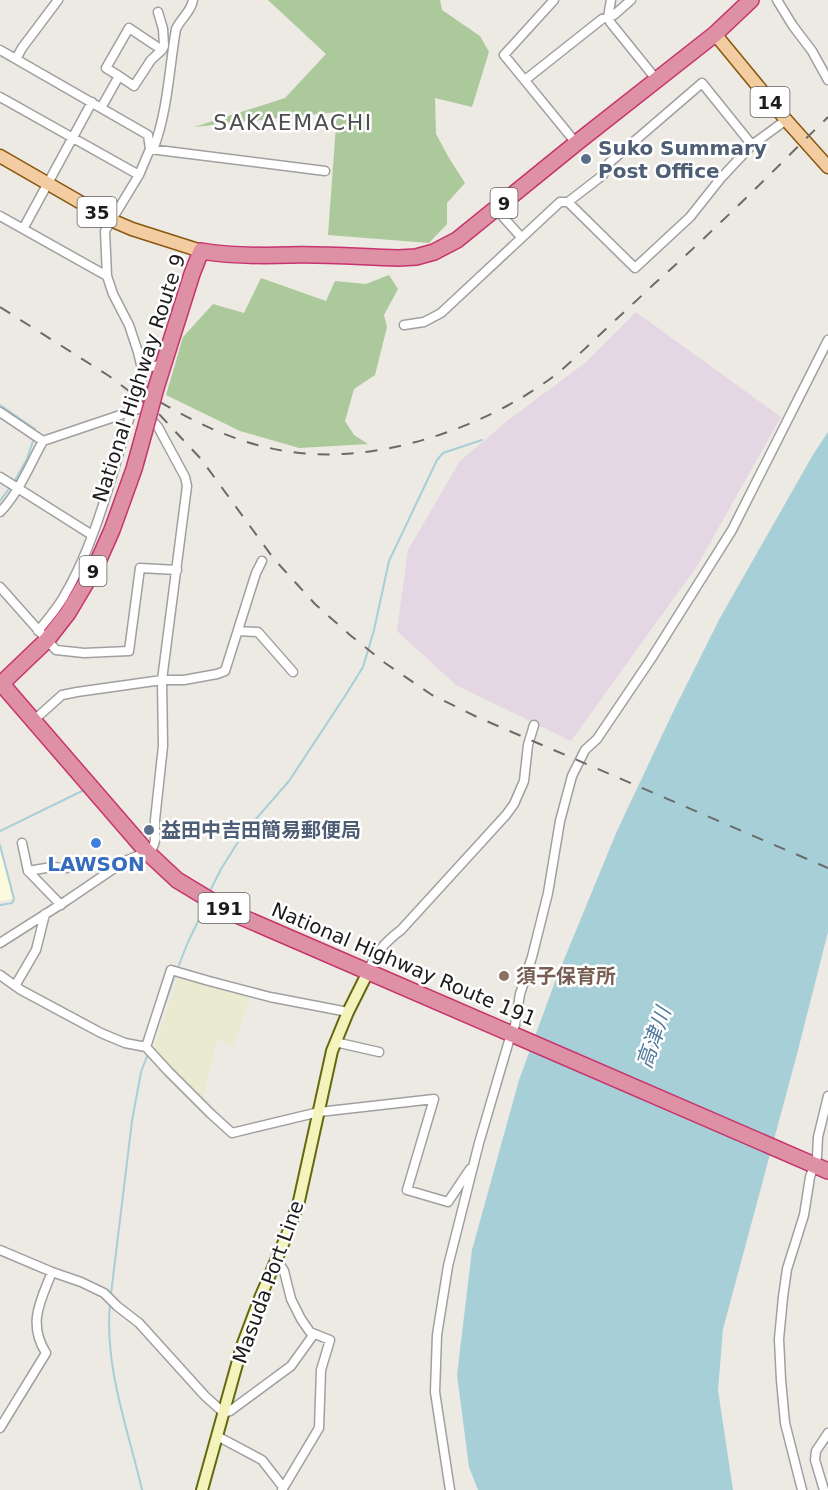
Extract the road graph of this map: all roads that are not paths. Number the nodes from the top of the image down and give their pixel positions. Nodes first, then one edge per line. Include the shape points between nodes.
1 (58, 0) edge
2 (194, 0) edge
3 (554, 0) edge
4 (611, 0) edge
5 (632, 0) edge
6 (751, 0) edge
7 (777, 0) edge
8 (158, 12) dead end
9 (608, 17) junction
10 (715, 34) junction
11 (162, 50) junction
12 (1, 53) edge
13 (16, 59) junction
14 (119, 76) junction
15 (656, 79) junction
16 (525, 80) junction
17 (828, 80) edge
18 (0, 97) edge
19 (92, 102) junction
20 (101, 108) junction
21 (786, 120) junction
22 (72, 138) junction
23 (576, 143) junction
24 (753, 145) junction
25 (152, 150) junction
26 (0, 156) edge
27 (828, 168) edge
28 (325, 171) dead end
29 (139, 176) junction
30 (48, 183) junction
31 (568, 202) junction
32 (496, 209) junction
33 (0, 216) edge
34 (111, 220) junction
35 (23, 229) junction
36 (521, 237) junction
37 (201, 251) junction
38 (107, 276) junction
39 (404, 325) dead end
40 (828, 340) edge
41 (164, 364) junction
42 (142, 369) junction
43 (141, 408) junction
44 (0, 412) edge
45 (131, 412) junction
46 (43, 441) junction
47 (0, 477) edge
48 (17, 489) junction
49 (0, 512) edge
50 (92, 536) junction
51 (262, 561) dead end
52 (177, 570) junction
53 (0, 587) edge
54 (238, 631) junction
55 (43, 636) junction
56 (293, 672) dead end
57 (162, 680) junction
58 (1, 684) edge
59 (33, 722) junction
60 (534, 725) dead end
61 (22, 843) dead end
62 (147, 852) junction
63 (67, 868) dead end
64 (28, 871) junction
65 (60, 905) junction
66 (45, 914) junction
67 (0, 943) edge
68 (368, 972) junction
69 (0, 975) edge
70 (15, 986) junction
71 (348, 1012) junction
72 (513, 1035) junction
73 (336, 1042) junction
74 (146, 1047) junction
75 (379, 1052) dead end
76 (828, 1096) edge
77 (319, 1112) junction
78 (474, 1163) junction
79 (817, 1166) edge
80 (0, 1250) edge
81 (277, 1260) junction
82 (52, 1272) junction
83 (314, 1334) junction
84 (224, 1413) junction
85 (0, 1428) edge
86 (828, 1433) edge
87 (217, 1436) junction
88 (283, 1489) edge
89 (202, 1490) edge
90 (450, 1490) edge
91 (802, 1490) edge
92 (824, 1490) edge

1 - 13 street
2 - 25 street via 176,29 160,133
3 - 16 street via 504,55
4 - 9 street
5 - 9 street
6 - 10 highway, National Highway Route 9 / 9
7 - 17 street
8 - 11 street via 163,29
9 - 15 street
9 - 16 street
10 - 15 highway, National Highway Route 9 / 9
10 - 21 main road, 14
11 - 14 street via 134,87
11 - 14 street via 129,28 106,68
12 - 13 street
13 - 19 street
14 - 20 street
15 - 23 highway, National Highway Route 9 / 9
16 - 23 street
18 - 22 street
19 - 20 street
19 - 22 street
20 - 25 street via 148,135
21 - 24 street
21 - 27 main road, 14
22 - 29 street
22 - 30 street
23 - 32 highway, National Highway Route 9 / 9
24 - 31 street via 702,83 609,163 603,175
24 - 31 street via 690,217 634,268
25 - 28 street
25 - 29 street
26 - 30 main road, 35
29 - 34 street
30 - 34 main road, 35
30 - 35 street
31 - 36 street via 560,202
32 - 36 street
32 - 37 highway, National Highway Route 9 / 9 via 458,240 416,257 223,255
33 - 35 street
34 - 37 main road, 35
34 - 38 street via 105,231
35 - 38 street
36 - 39 street via 441,313 424,322
37 - 41 highway, National Highway Route 9 / 9
38 - 42 street via 129,325
40 - 72 street via 732,530 651,659 597,739 585,750 572,776
41 - 42 street
41 - 55 highway, National Highway Route 9 / 9, bridge via 134,469 96,566 68,613
42 - 43 street
43 - 45 street
43 - 52 street via 158,427 187,486
44 - 46 street
45 - 46 street
45 - 50 street
46 - 48 street
47 - 48 street
48 - 49 street
48 - 50 street
50 - 55 street
51 - 54 street
52 - 55 street via 140,568 129,651 56,650
52 - 57 street
53 - 55 street
54 - 56 street via 258,632
54 - 57 street via 225,671 184,680
55 - 58 highway, National Highway Route 9 / 9
57 - 59 street via 63,695
57 - 62 street via 163,746 155,841
58 - 59 highway, National Highway Route 191 / 191
59 - 62 highway, National Highway Route 191 / 191
60 - 68 street via 524,781 514,804 401,930 389,938 372,959
61 - 64 street
62 - 65 street via 125,861
62 - 68 highway, National Highway Route 191 / 191 via 177,880 230,912
63 - 64 street
64 - 65 street
65 - 66 street
66 - 67 street
66 - 70 street via 36,950
68 - 71 main road, Masuda Port Line
68 - 72 highway, National Highway Route 191 / 191
69 - 70 street
70 - 74 street via 101,1033
71 - 73 main road, Masuda Port Line
71 - 74 street via 270,997 171,970
72 - 78 street
72 - 79 highway, National Highway Route 191 / 191
73 - 75 street
73 - 77 main road, Masuda Port Line
74 - 77 street via 232,1133
76 - 79 street via 818,1137
77 - 78 street via 434,1099 407,1190 448,1202
77 - 81 main road, Masuda Port Line via 299,1201
78 - 90 street via 448,1266 438,1335 435,1392
79 - 91 street via 810,1177 804,1215 788,1269 779,1340 785,1423
80 - 82 street
81 - 83 street via 291,1299
81 - 84 main road, Masuda Port Line via 242,1346
82 - 84 street via 104,1293 139,1323
82 - 85 street via 36,1317 46,1353
83 - 84 street via 291,1366
83 - 88 street via 330,1340 321,1370 319,1428
84 - 87 main road, Masuda Port Line
86 - 92 street via 815,1460
87 - 88 street via 262,1460
87 - 89 main road, Masuda Port Line

